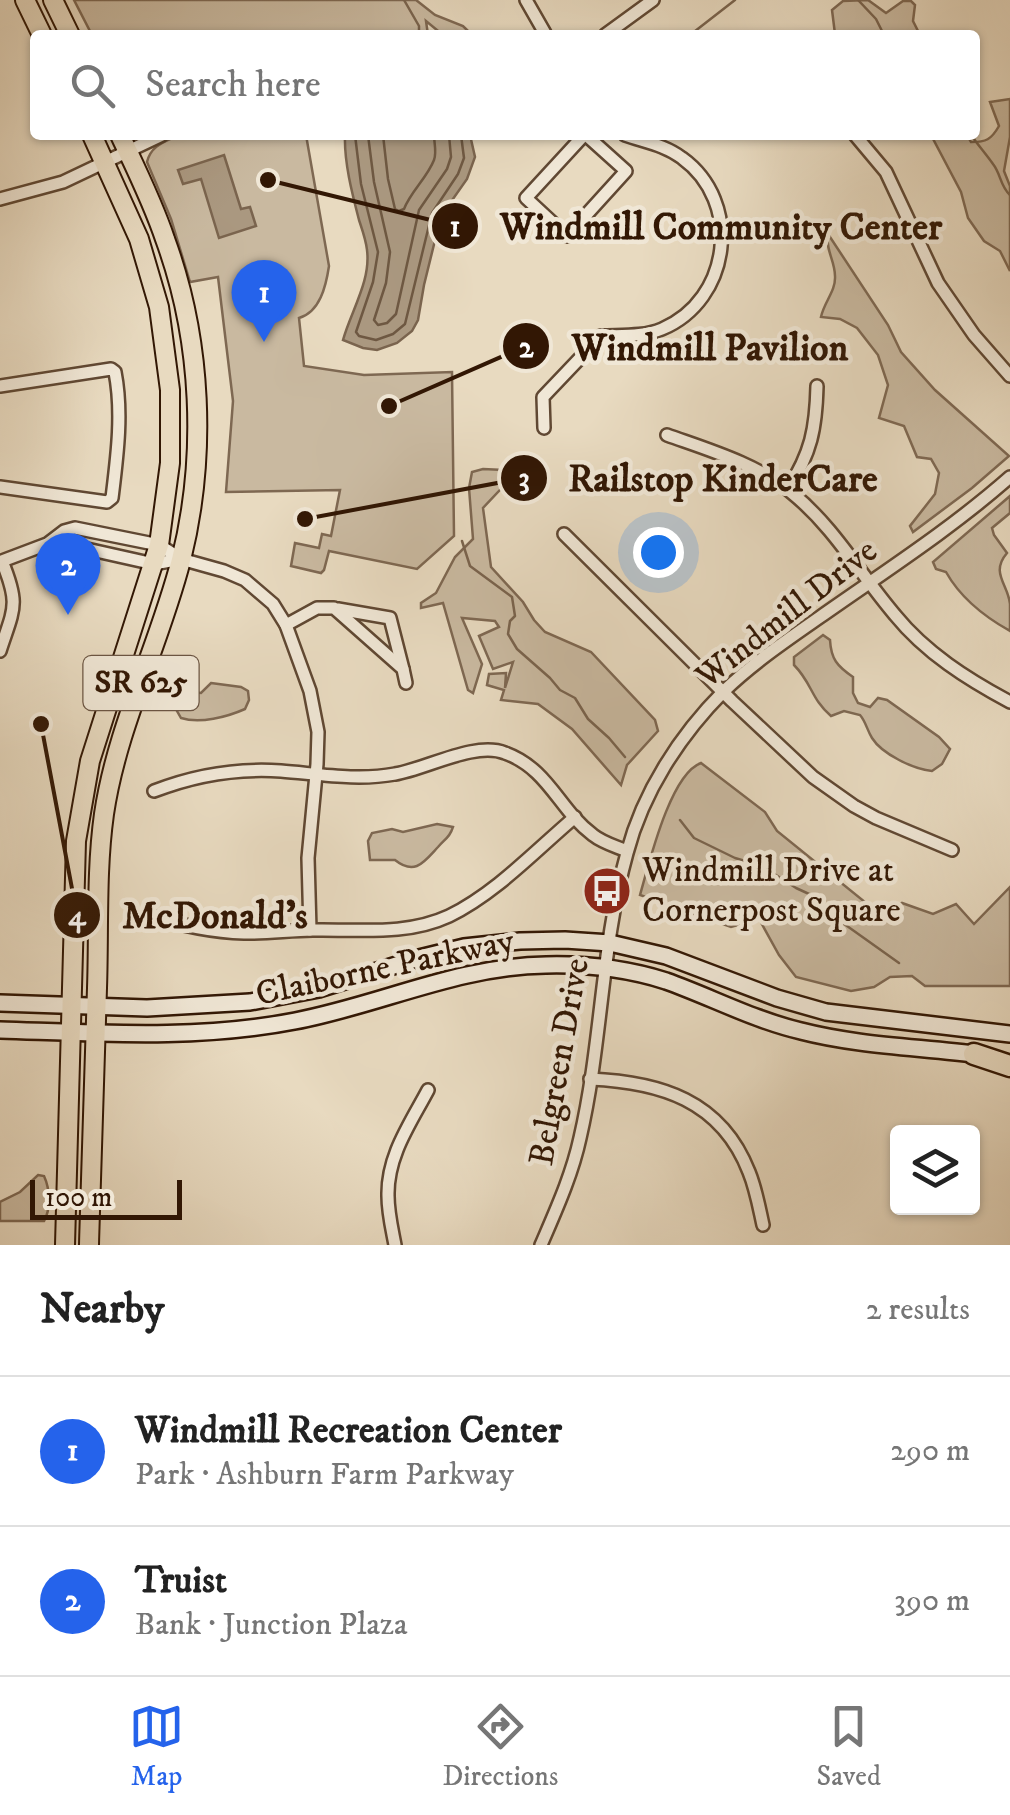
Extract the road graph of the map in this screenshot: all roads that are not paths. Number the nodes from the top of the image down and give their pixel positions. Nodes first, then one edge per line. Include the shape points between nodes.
1 (25, 0) edge
2 (53, 0) edge
3 (526, 0) edge
4 (653, 0) edge
5 (40, 30) edge
6 (68, 30) edge
7 (543, 30) edge
8 (612, 30) edge
9 (95, 140) edge
10 (580, 140) edge
11 (591, 140) edge
12 (640, 140) edge
13 (859, 140) edge
14 (124, 143) edge
15 (106, 162) junction
16 (0, 198) edge
17 (1010, 376) edge
18 (0, 386) edge
19 (817, 386) dead end
20 (544, 428) dead end
21 (667, 435) dead end
22 (1010, 477) edge
23 (0, 487) edge
24 (788, 489) junction
25 (564, 534) dead end
26 (47, 544) junction
27 (160, 545) junction
28 (1, 559) edge
29 (181, 559) junction
30 (154, 564) junction
31 (869, 582) junction
32 (334, 608) junction
33 (286, 625) junction
34 (0, 650) edge
35 (403, 669) junction
36 (406, 683) dead end
37 (723, 692) junction
38 (1010, 702) edge
39 (316, 775) junction
40 (154, 791) dead end
41 (575, 817) junction
42 (952, 850) dead end
43 (627, 851) junction
44 (147, 915) dead end
45 (310, 930) junction
46 (610, 943) junction
47 (606, 968) junction
48 (0, 1004) edge
49 (72, 1005) junction
50 (96, 1006) junction
51 (0, 1030) edge
52 (70, 1032) junction
53 (95, 1033) junction
54 (1010, 1034) edge
55 (974, 1054) joint
56 (1010, 1062) edge
57 (590, 1079) junction
58 (428, 1090) dead end
59 (763, 1225) dead end
60 (65, 1245) edge
61 (89, 1245) edge
62 (395, 1245) edge
63 (541, 1245) edge

1 - 5 main road
2 - 6 main road
3 - 7 street
4 - 8 street
9 - 15 main road, SR 625
10 - 11 street via 526,198 568,236 626,171
12 - 20 street via 670,150 703,178 722,224 716,271 695,306 666,327 601,336 543,397
13 - 17 street via 886,172 938,283
14 - 15 street
14 - 29 main road, SR 625 via 166,240 190,341 196,447
15 - 16 street via 49,187
15 - 27 main road, SR 625 via 139,239 164,336 171,436
18 - 23 street via 111,369 117,378 118,452 107,502
19 - 24 street via 812,441
21 - 24 street
22 - 31 street, Windmill Drive
24 - 31 street via 831,530
25 - 37 street
26 - 27 street via 74,528
26 - 28 street
26 - 30 street
27 - 29 street
27 - 30 main road, SR 625
28 - 34 street via 15,596
29 - 30 street
29 - 33 street via 244,580
29 - 50 main road, SR 625 via 105,810
30 - 49 main road, SR 625 via 84,783 75,852
31 - 37 street, Windmill Drive
31 - 38 street via 936,656
32 - 33 street via 317,608
32 - 35 street
32 - 35 street via 390,618
33 - 39 street via 314,707
35 - 36 street
37 - 42 street via 832,792
37 - 43 street, Windmill Drive via 663,769
39 - 40 street via 248,770
39 - 41 street via 394,775 495,750 529,765
39 - 45 street
41 - 43 street via 593,836
41 - 45 street via 482,896 446,917 388,930
43 - 46 street, Windmill Drive
44 - 45 street via 214,931
46 - 47 street, Belgreen Drive
46 - 50 main road, Claiborne Parkway via 492,943 442,951 267,1000
46 - 54 main road, Claiborne Parkway via 816,1009
47 - 53 main road, Claiborne Parkway via 500,968 253,1028
47 - 55 main road, Claiborne Parkway via 661,980 800,1031
47 - 57 street, Belgreen Drive
48 - 49 main road, Claiborne Parkway
49 - 50 main road, Claiborne Parkway
49 - 52 main road, SR 625
50 - 53 main road, SR 625
51 - 52 main road, Claiborne Parkway
52 - 53 main road, Claiborne Parkway
52 - 60 main road, SR 625
53 - 61 main road, SR 625
55 - 56 highway
57 - 59 street via 664,1089 709,1115 742,1155
57 - 63 street, Belgreen Drive via 574,1162
58 - 62 street via 392,1164 388,1198

